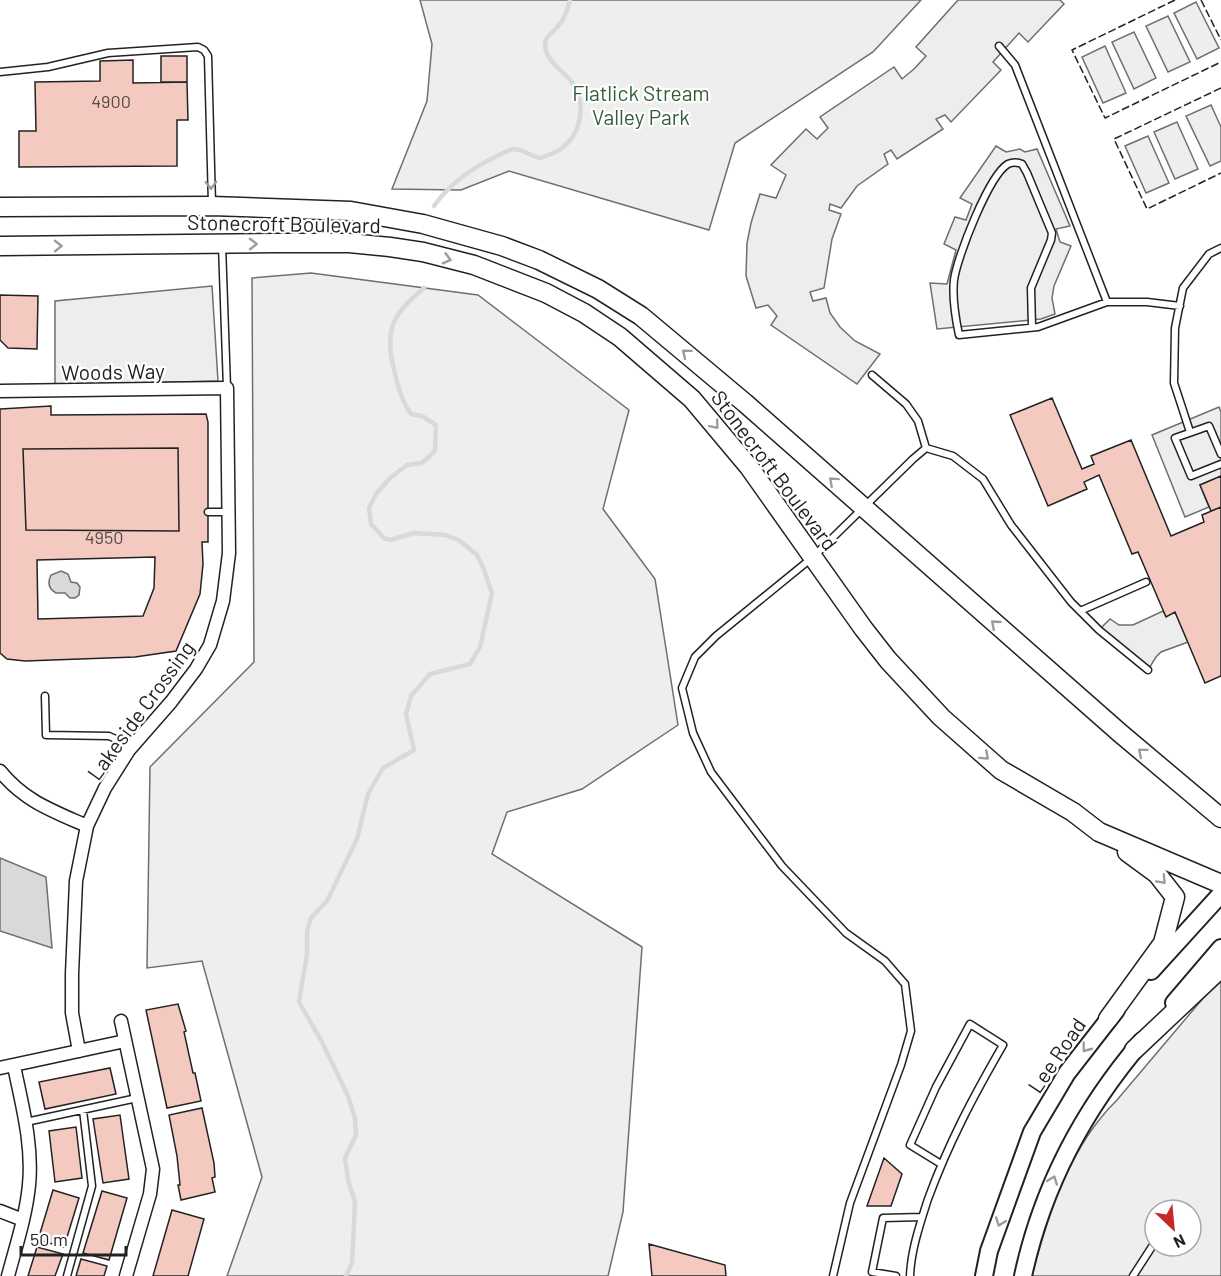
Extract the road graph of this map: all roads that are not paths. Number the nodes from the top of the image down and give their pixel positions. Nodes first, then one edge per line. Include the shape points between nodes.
1 (999, 46) dead end
2 (0, 72) edge
3 (212, 206) junction
4 (0, 207) edge
5 (222, 244) junction
6 (0, 246) edge
7 (1221, 248) edge
8 (1107, 302) junction
9 (1180, 306) junction
10 (1032, 327) junction
11 (872, 375) dead end
12 (227, 387) junction
13 (0, 391) edge
14 (1190, 432) junction
15 (926, 448) junction
16 (1221, 454) edge
17 (1221, 464) edge
18 (864, 509) junction
19 (208, 512) dead end
20 (228, 512) junction
21 (813, 557) junction
22 (1146, 582) dead end
23 (1080, 611) junction
24 (1148, 670) dead end
25 (45, 696) dead end
26 (129, 750) junction
27 (0, 771) edge
28 (1187, 790) junction
29 (1221, 801) edge
30 (1221, 818) edge
31 (87, 826) junction
32 (1099, 832) junction
33 (1221, 884) edge
34 (1221, 894) edge
35 (1221, 948) edge
36 (1221, 968) edge
37 (1108, 1019) junction
38 (121, 1021) dead end
39 (125, 1041) junction
40 (1134, 1050) junction
41 (79, 1051) junction
42 (14, 1066) junction
43 (0, 1068) edge
44 (138, 1098) junction
45 (83, 1110) junction
46 (26, 1122) junction
47 (941, 1164) junction
48 (0, 1211) edge
49 (922, 1217) junction
50 (23, 1220) junction
51 (1145, 1258) edge
52 (880, 1275) edge
53 (8, 1276) edge
54 (67, 1276) edge
55 (126, 1276) edge
56 (833, 1276) edge
57 (896, 1276) edge
58 (910, 1276) edge
59 (984, 1276) edge
60 (1023, 1276) edge
61 (1134, 1276) edge

1 - 8 lane via 1015,65
2 -> 3 lane via 48,67 108,53 198,47 204,50 208,56
3 - 4 main road, Stonecroft Boulevard
18 -> 3 main road, Stonecroft Boulevard via 641,316 539,260 502,246 379,215
6 -> 5 main road, Stonecroft Boulevard
5 - 12 lane, Lakeside Crossing
5 -> 21 main road, Stonecroft Boulevard via 349,243 423,252 474,266 556,298 620,336 692,399 749,467
7 - 9 lane via 1209,254 1183,288
8 - 9 lane
8 - 10 lane
9 - 14 lane via 1175,328 1174,383
10 - 10 lane via 959,334 955,313 954,278 972,225 1001,170 1015,162 1022,164 1027,173 1052,233 1031,288
11 - 15 lane via 906,404 918,421
12 - 13 street, Woods Way
12 - 20 street, Lakeside Crossing
14 - 16 lane via 1209,426
14 - 17 lane via 1175,438 1191,476
15 - 18 lane
15 - 23 lane via 953,456 983,479 1011,525
18 - 21 lane
28 -> 18 main road, Stonecroft Boulevard
19 - 20 lane
20 - 26 street, Lakeside Crossing via 226,584 210,645 182,689
21 -> 32 main road, Stonecroft Boulevard via 863,628 941,717 1001,771 1073,812
21 - 56 lane via 694,657 682,688 693,733 711,772 782,866 846,933 885,961 905,984 911,1031 850,1203
22 - 23 lane
23 - 24 lane
25 - 26 lane via 46,735 109,736
26 - 31 street, Lakeside Crossing
27 - 31 street via 28,798
28 - 29 main road
28 - 30 main road, Stonecroft Boulevard
31 - 41 street, Lakeside Crossing via 76,881 72,974 72,1012
32 - 33 main road, Stonecroft Boulevard
32 -> 37 main road via 1157,874 1175,897 1163,943
34 - 37 street, Lee Road
35 - 40 street
36 - 40 main road
37 -> 59 street, Lee Road via 1067,1073 1032,1132 989,1251
38 - 39 street
39 - 41 street
39 - 44 street
60 -> 40 street via 1057,1171 1100,1094
41 - 42 street
42 - 43 street
42 - 46 street
44 - 45 lane
44 - 55 street via 153,1179
45 - 46 lane
45 - 54 lane via 92,1186
46 - 50 street via 29,1185
47 - 47 lane via 910,1145 970,1024 1003,1045
47 - 49 lane
48 - 50 street
49 - 52 lane via 883,1218 872,1272
49 - 58 lane
50 - 53 street
51 - 61 lane
52 - 57 lane

